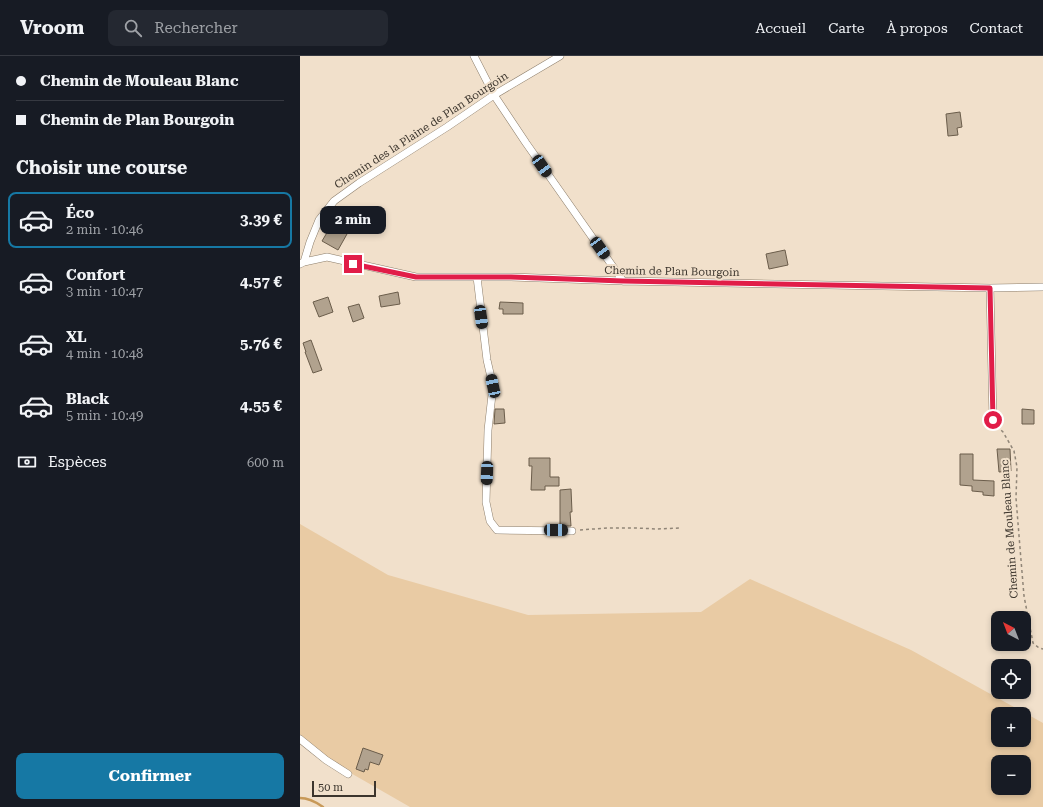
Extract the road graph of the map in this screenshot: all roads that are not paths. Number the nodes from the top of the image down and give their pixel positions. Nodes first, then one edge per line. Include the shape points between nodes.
1 (474, 56) edge
2 (560, 56) edge
3 (494, 95) junction
4 (302, 263) edge
5 (477, 277) junction
6 (623, 281) junction
7 (1043, 287) edge
8 (990, 288) junction
9 (993, 420) road end
10 (572, 531) road end
11 (300, 738) edge
12 (348, 774) dead end

1 - 3 street
2 - 3 street, Chemin des la Plaine de Plan Bourgoin
3 - 4 street, Chemin des la Plaine de Plan Bourgoin via 334,200 319,220
3 - 6 street
4 - 5 street, Chemin de Plan Bourgoin via 326,258 416,277
5 - 6 street, Chemin de Plan Bourgoin
5 - 10 street via 487,360 493,386 488,430 486,502 490,520 497,530
6 - 8 street, Chemin de Plan Bourgoin
7 - 8 street, Chemin de Plan Bourgoin
8 - 9 street
11 - 12 street

